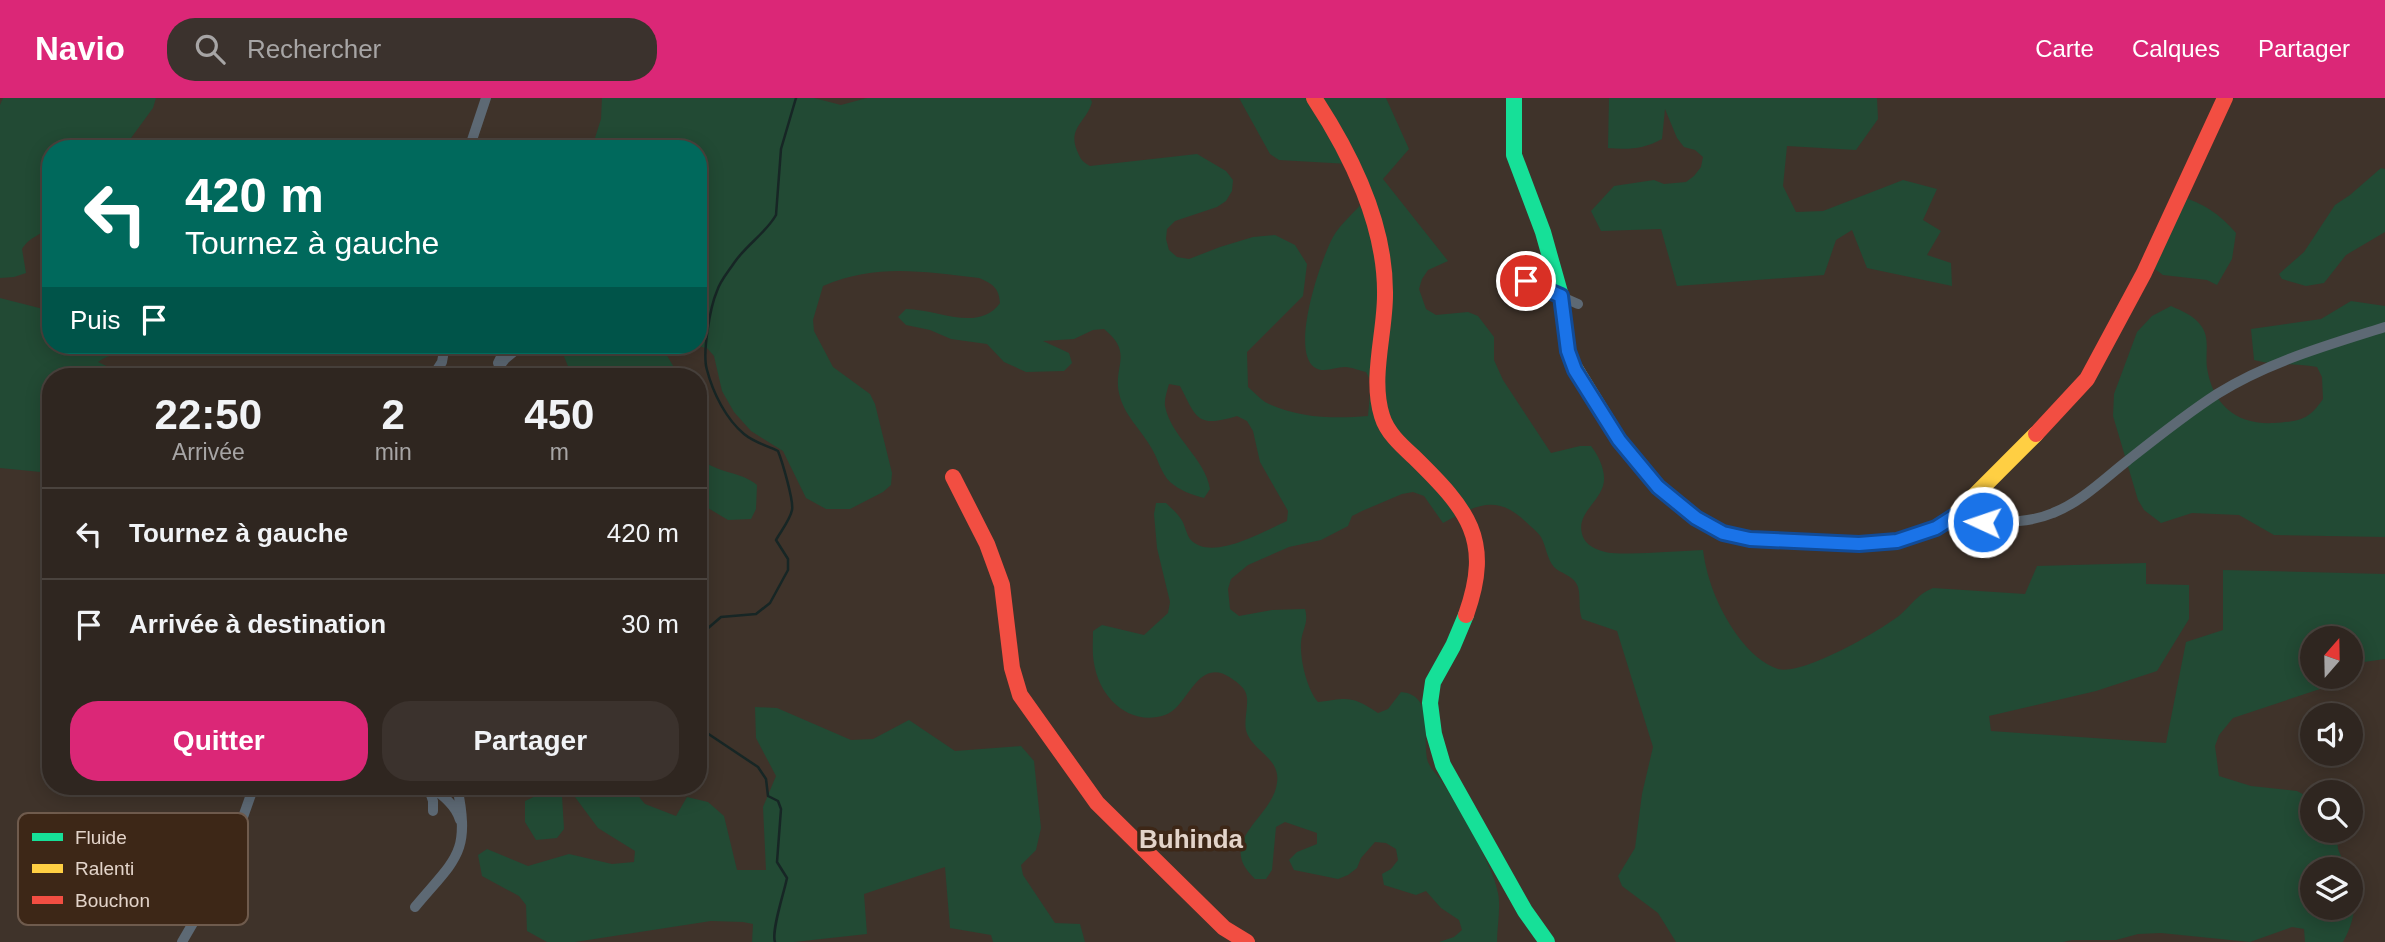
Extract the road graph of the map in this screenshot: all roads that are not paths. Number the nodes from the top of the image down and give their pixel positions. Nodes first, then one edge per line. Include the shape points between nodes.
1 (486, 98) edge
2 (1314, 98) edge
3 (1514, 98) edge
4 (2225, 98) edge
5 (472, 140) edge
6 (1526, 281) dead end
7 (1561, 296) junction
8 (1578, 304) dead end
9 (2385, 327) edge
10 (513, 354) edge
11 (499, 368) edge
12 (954, 477) dead end
13 (1953, 517) junction
14 (251, 795) edge
15 (431, 795) edge
16 (439, 795) edge
17 (458, 795) edge
18 (433, 811) dead end
19 (244, 813) edge
20 (464, 829) junction
21 (415, 907) dead end
22 (192, 925) edge
23 (182, 942) edge
24 (1247, 942) edge
25 (1547, 942) edge

1 - 5 street
2 - 25 street via 1347,158 1381,249 1386,291 1378,396 1382,418 1461,507 1474,534 1476,580 1460,627 1433,682 1430,704 1436,740 1443,765
3 - 7 street via 1514,155
4 - 13 street via 2144,273 2087,379
6 - 7 street
7 - 8 street
7 - 13 street via 1575,370 1619,440 1658,487 1696,518 1723,533 1750,539 1859,544 1905,539
9 - 13 street via 2287,361 2216,395 2100,484 2053,513 2004,522
10 - 11 street
12 - 24 street via 1003,587 1009,659 1020,695 1097,803 1224,928
14 - 19 street
15 - 18 street
16 - 20 street via 458,813
17 - 20 street
20 - 21 street via 450,867
22 - 23 street

